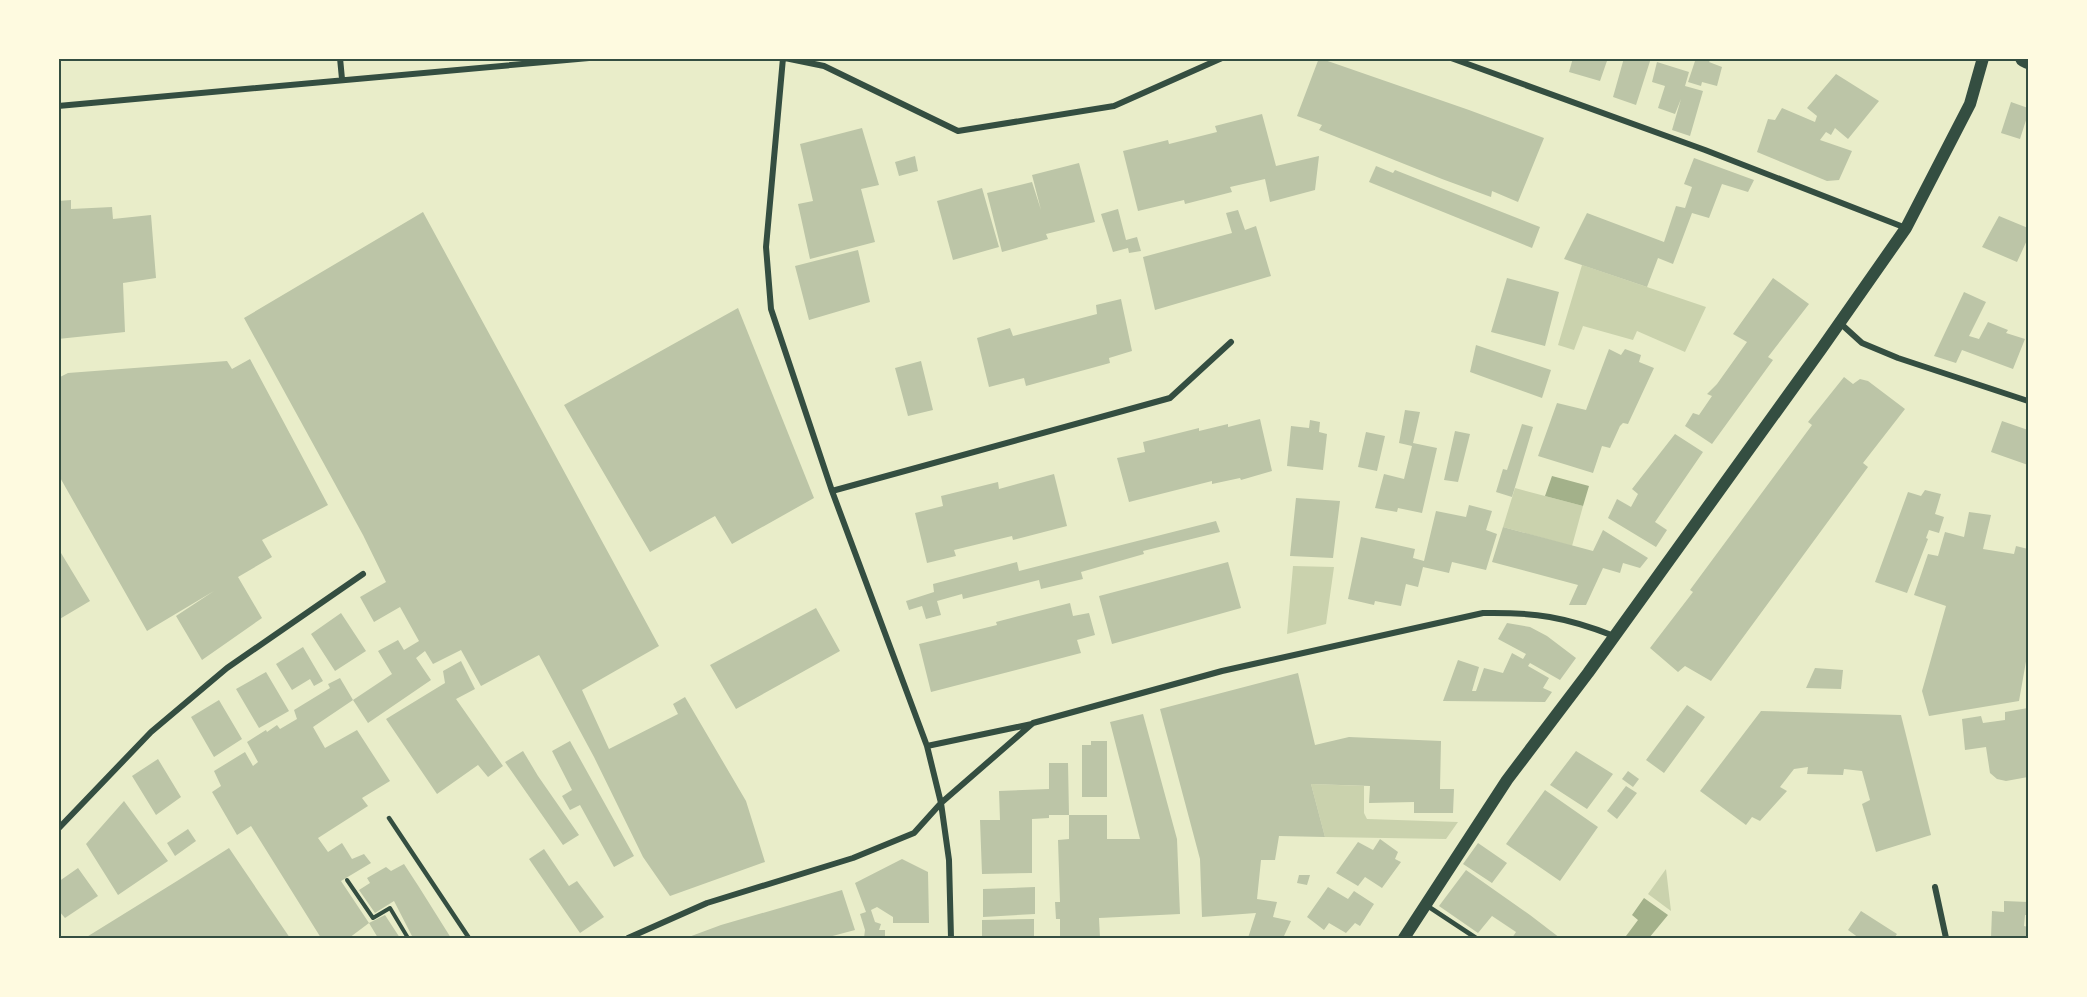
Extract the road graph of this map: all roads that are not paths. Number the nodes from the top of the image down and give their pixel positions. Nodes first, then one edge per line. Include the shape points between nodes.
1 (340, 58) edge
2 (589, 58) edge
3 (784, 58) edge
4 (1221, 58) edge
5 (1451, 58) edge
6 (1983, 58) edge
7 (571, 59) edge
8 (342, 79) junction
9 (58, 105) edge
10 (1906, 228) junction
11 (1840, 323) junction
12 (1231, 342) dead end
13 (2028, 401) edge
14 (832, 491) junction
15 (363, 574) dead end
16 (1614, 636) junction
17 (1033, 723) junction
18 (927, 746) junction
19 (940, 803) junction
20 (389, 818) dead end
21 (58, 829) edge
22 (1935, 887) dead end
23 (1425, 904) junction
24 (469, 939) edge
25 (628, 939) edge
26 (951, 939) edge
27 (1404, 939) edge
28 (1476, 939) edge
29 (1946, 939) edge

1 - 8 street
2 - 7 street
3 - 4 street via 824,66 958,131 1114,106
3 - 14 street via 766,247 771,309
5 - 10 street
6 - 10 main road via 1970,104
7 - 8 street
8 - 9 street
10 - 11 main road
11 - 13 street via 1862,343 1898,358
11 - 16 main road
12 - 14 street via 1170,398
14 - 18 street
15 - 21 street via 227,668 150,732
16 - 17 street via 1561,618 1522,612 1482,613 1222,671
16 - 23 main road via 1512,774
17 - 18 street
17 - 19 street
18 - 19 street
19 - 25 street via 914,833 853,858 707,903
19 - 26 street via 949,860
20 - 24 lane
22 - 29 street
23 - 27 main road
23 - 28 lane

